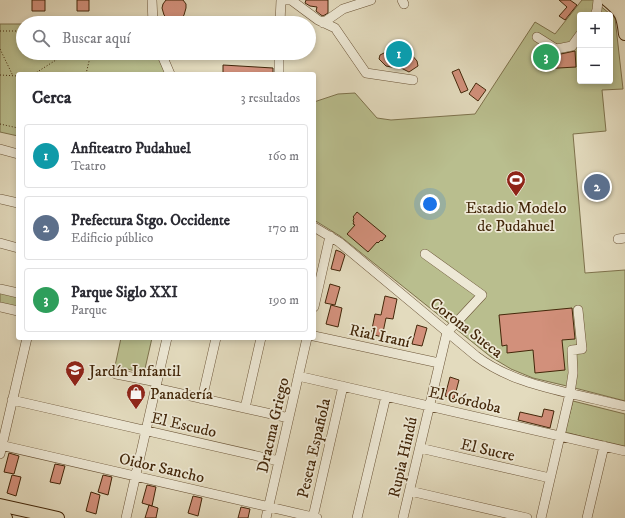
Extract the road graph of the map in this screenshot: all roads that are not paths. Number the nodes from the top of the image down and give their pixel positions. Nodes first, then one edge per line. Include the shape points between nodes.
1 (152, 0) edge
2 (281, 0) edge
3 (285, 0) edge
4 (371, 0) edge
5 (598, 0) edge
6 (607, 0) edge
7 (620, 0) edge
8 (625, 4) edge
9 (596, 12) edge
10 (153, 16) edge
11 (280, 16) edge
12 (313, 16) edge
13 (316, 18) edge
14 (323, 23) junction
15 (625, 34) edge
16 (537, 37) dead end
17 (577, 39) edge
18 (164, 60) edge
19 (279, 60) edge
20 (169, 72) edge
21 (278, 72) edge
22 (413, 80) dead end
23 (0, 150) edge
24 (16, 154) edge
25 (0, 199) edge
26 (16, 203) edge
27 (316, 228) edge
28 (330, 236) junction
29 (0, 243) edge
30 (16, 247) edge
31 (425, 254) dead end
32 (0, 289) edge
33 (316, 290) edge
34 (16, 293) edge
35 (0, 307) edge
36 (578, 310) dead end
37 (16, 311) edge
38 (447, 332) junction
39 (316, 336) edge
40 (26, 340) edge
41 (167, 340) edge
42 (216, 340) edge
43 (261, 340) edge
44 (307, 340) edge
45 (439, 363) junction
46 (116, 374) dead end
47 (298, 376) junction
48 (156, 385) junction
49 (343, 386) junction
50 (570, 393) junction
51 (386, 396) junction
52 (202, 398) junction
53 (12, 400) junction
54 (429, 406) junction
55 (625, 406) edge
56 (245, 408) junction
57 (289, 418) junction
58 (146, 430) junction
59 (560, 436) junction
60 (604, 446) junction
61 (1, 448) edge
62 (420, 448) junction
63 (625, 451) edge
64 (279, 461) junction
65 (135, 476) junction
66 (550, 478) junction
67 (410, 491) junction
68 (0, 505) edge
69 (269, 507) junction
70 (0, 516) edge
71 (6, 518) edge
72 (58, 518) edge
73 (126, 518) edge
74 (266, 518) edge
75 (315, 518) edge
76 (357, 518) edge
77 (404, 518) edge
78 (527, 518) edge
79 (541, 518) edge
80 (587, 518) edge

1 - 10 street
2 - 11 street
3 - 12 street via 292,0
4 - 14 street via 343,10
5 - 9 street
6 - 15 main road via 621,15
7 - 8 main road
13 - 14 street
14 - 22 street via 335,28 366,73
16 - 17 street via 556,49 572,46
18 - 20 street
19 - 21 street
23 - 24 street
25 - 26 street
27 - 28 street, Corona Sueca
28 - 33 street
28 - 38 street, Corona Sueca
29 - 30 street
31 - 38 street via 482,294
32 - 34 street
35 - 37 street
36 - 50 street via 582,349 572,350 574,373
38 - 45 street, Rupia Hindú
38 - 50 street, Corona Sueca via 498,370 527,383
39 - 45 street, Rial Iraní
40 - 53 street
41 - 48 street
42 - 52 street
43 - 56 street
44 - 47 street, Dracma Griego
45 - 54 street, Rupia Hindú
46 - 48 street
47 - 49 street, El Córdoba
47 - 57 street, Dracma Griego
48 - 52 street
48 - 58 street
49 - 51 street, El Córdoba
49 - 75 street, Peseta Española
50 - 55 street, Corona Sueca
50 - 59 street
51 - 54 street, El Córdoba
51 - 76 street
52 - 56 street
53 - 58 street, El Escudo
53 - 61 street
54 - 59 street, El Córdoba
54 - 62 street, Rupia Hindú
56 - 57 street
57 - 64 street, Dracma Griego
58 - 64 street, El Escudo
58 - 65 street
59 - 60 street, El Córdoba
59 - 66 street
60 - 63 street, El Córdoba
60 - 80 street
61 - 65 street, Oidor Sancho
62 - 66 street, El Sucre
62 - 67 street, Rupia Hindú
64 - 69 street, Dracma Griego
65 - 69 street, Oidor Sancho
65 - 73 street
66 - 79 street
67 - 77 street, Rupia Hindú
67 - 78 street
68 - 72 main road
69 - 74 street, Dracma Griego
69 - 75 street, Oidor Sancho
70 - 71 main road

